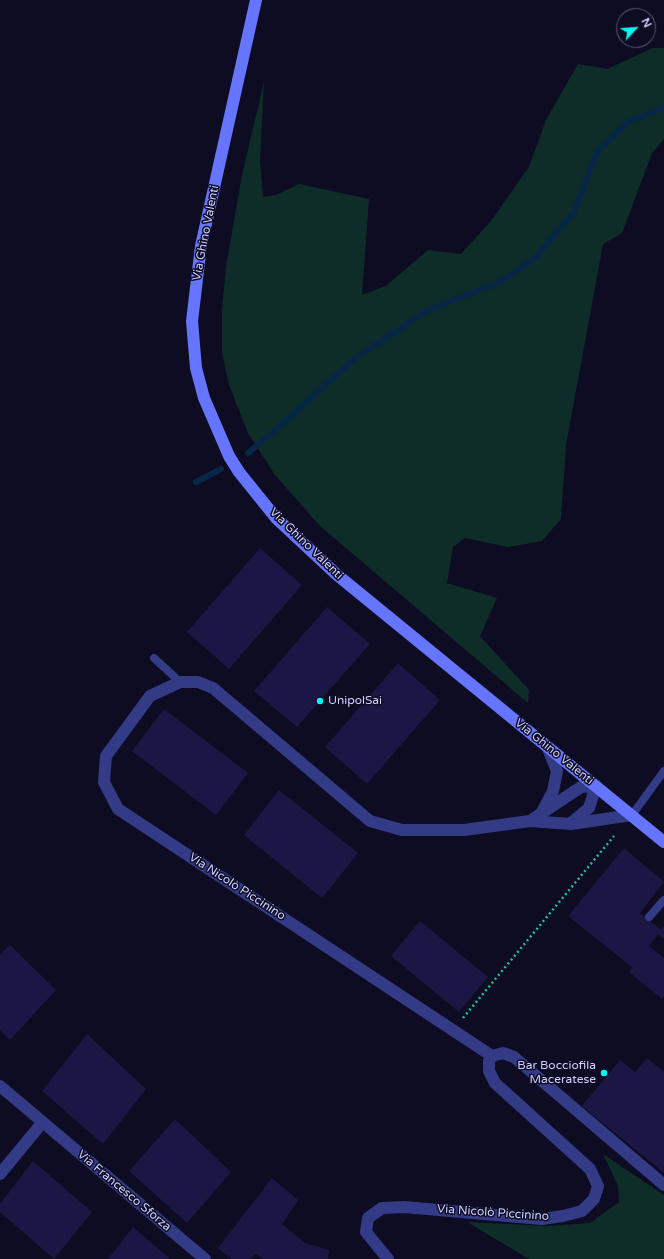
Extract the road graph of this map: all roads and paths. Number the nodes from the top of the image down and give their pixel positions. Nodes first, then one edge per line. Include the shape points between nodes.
1 (256, 0) edge
2 (154, 658) dead end
3 (180, 682) junction
4 (547, 746) junction
5 (664, 771) edge
6 (596, 786) junction
7 (542, 812) junction
8 (632, 815) junction
9 (530, 821) junction
10 (571, 824) junction
11 (615, 834) dead end
12 (664, 842) edge
13 (664, 900) edge
14 (649, 918) dead end
15 (463, 1019) dead end
16 (492, 1056) junction
17 (0, 1086) edge
18 (42, 1123) junction
19 (0, 1174) edge
20 (664, 1185) edge
21 (205, 1259) edge
22 (388, 1259) edge

1 - 4 main road, Via Ghino Valenti via 201,246 194,298 192,321 196,368 204,398 236,467 276,518 336,574
2 - 3 lane
3 - 9 street, Via Nicolò Piccinino via 198,682 213,688 370,821 402,830 464,830
3 - 16 street, Via Nicolò Piccinino via 150,696 106,756 104,782 118,810
4 - 6 main road, Via Ghino Valenti
4 - 7 street via 557,771 553,791
5 - 8 lane
6 - 7 street via 581,787
6 - 8 main road, Via Ghino Valenti
6 - 10 street via 589,808
7 - 9 street
8 - 10 street, Via Nicolò Piccinino
8 - 12 main road, Via Ghino Valenti
9 - 10 street, Via Nicolò Piccinino
11 - 15 path
13 - 14 lane
16 - 20 street via 503,1053 514,1057
16 - 22 street, Via Nicolò Piccinino via 489,1071 494,1083 590,1169 598,1186 594,1199 582,1211 542,1218 404,1207 382,1208 368,1218 366,1232
17 - 18 street, Via Francesco Sforza
18 - 19 street
18 - 21 street, Via Francesco Sforza

